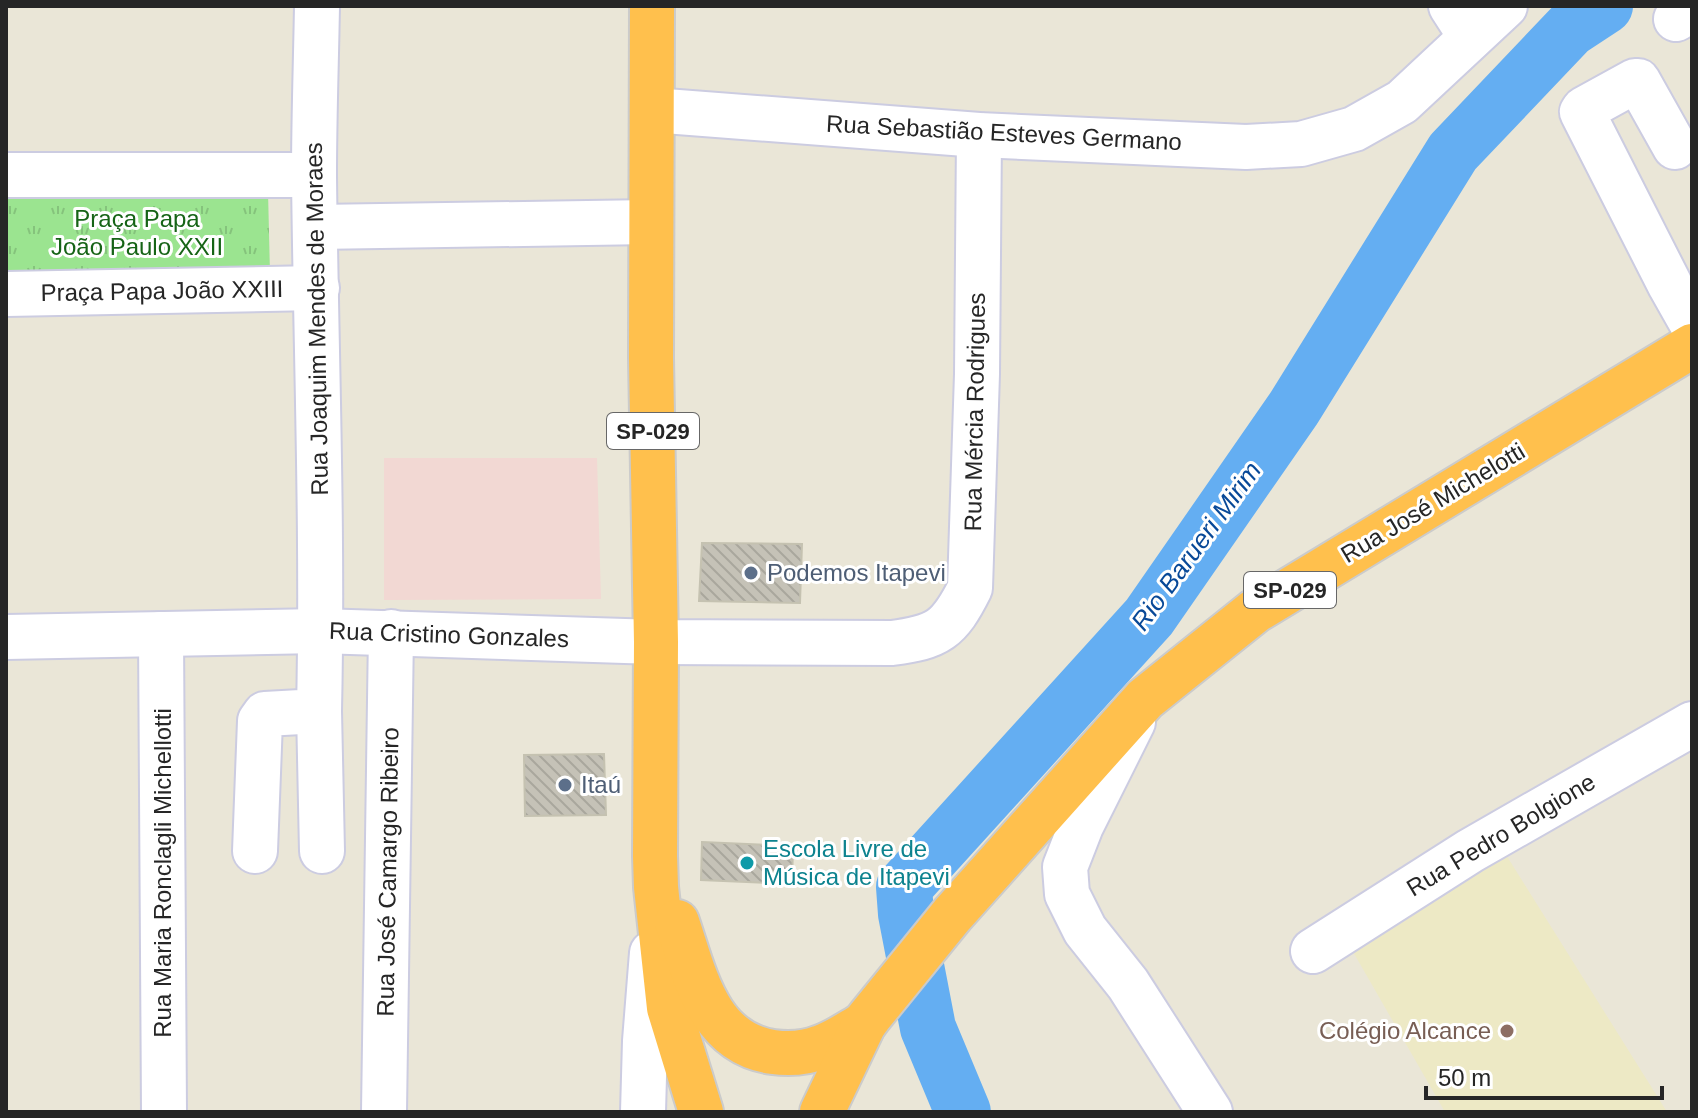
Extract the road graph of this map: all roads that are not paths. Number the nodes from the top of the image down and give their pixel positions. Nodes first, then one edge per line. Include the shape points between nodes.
1 (317, 6) edge
2 (652, 6) edge
3 (1505, 6) edge
4 (1461, 21) edge
5 (652, 110) junction
6 (979, 135) junction
7 (1675, 147) dead end
8 (6, 175) edge
9 (314, 175) junction
10 (651, 222) junction
11 (316, 227) junction
12 (317, 288) junction
13 (6, 294) edge
14 (1692, 324) edge
15 (1692, 346) edge
16 (320, 631) junction
17 (391, 632) junction
18 (161, 634) junction
19 (6, 637) edge
20 (656, 642) junction
21 (892, 643) joint
22 (1145, 699) junction
23 (319, 711) junction
24 (1692, 724) edge
25 (255, 851) dead end
26 (322, 851) dead end
27 (656, 871) junction
28 (1313, 951) dead end
29 (867, 1020) junction
30 (164, 1112) edge
31 (384, 1112) edge
32 (643, 1112) edge
33 (701, 1112) edge
34 (822, 1112) edge
35 (1210, 1112) edge

1 - 9 street, Rua Joaquim Mendes de Moraes
2 - 5 highway, SP-029
3 - 4 street, Rua Sebastião Esteves Germano
4 - 6 street, Rua Sebastião Esteves Germano via 1402,102 1354,129 1301,144 1246,147
5 - 6 street, Rua Sebastião Esteves Germano
5 - 10 highway, SP-029
6 - 21 street, Rua Mércia Rodrigues via 970,588 942,629
7 - 14 street via 1638,81 1582,112
8 - 9 street
9 - 11 street, Rua Joaquim Mendes de Moraes
10 - 11 street
10 - 20 highway, SP-029
11 - 12 street, Rua Joaquim Mendes de Moraes
12 - 13 street, Praça Papa João XXIII
12 - 16 street, Rua Joaquim Mendes de Moraes
15 - 22 highway, Rua José Michelotti / SP-029 via 1255,611
16 - 17 street, Rua Cristino Gonzales
16 - 18 street, Rua Cristino Gonzales
16 - 23 street, Rua Joaquim Mendes de Moraes
17 - 20 street, Rua Cristino Gonzales
17 - 31 street, Rua José Camargo Ribeiro
18 - 19 street, Rua Cristino Gonzales
18 - 30 street, Rua Maria Ronclagli Michellotti
20 - 21 street, Rua Cristino Gonzales
20 - 27 highway, SP-029
22 - 29 highway, Rua José Michelotti / SP-029 via 952,915
22 - 35 street via 1070,853 1067,894 1085,930 1128,984
23 - 25 street via 265,714 260,721
23 - 26 street, Rua Joaquim Mendes de Moraes
24 - 28 street, Rua Pedro Bolgione via 1470,851
27 - 29 highway, SP-029 via 700,988 715,1018 732,1036 758,1050 787,1054 821,1048
27 - 32 street
27 - 33 highway, SP-029 via 669,1008
29 - 34 highway, SP-029

